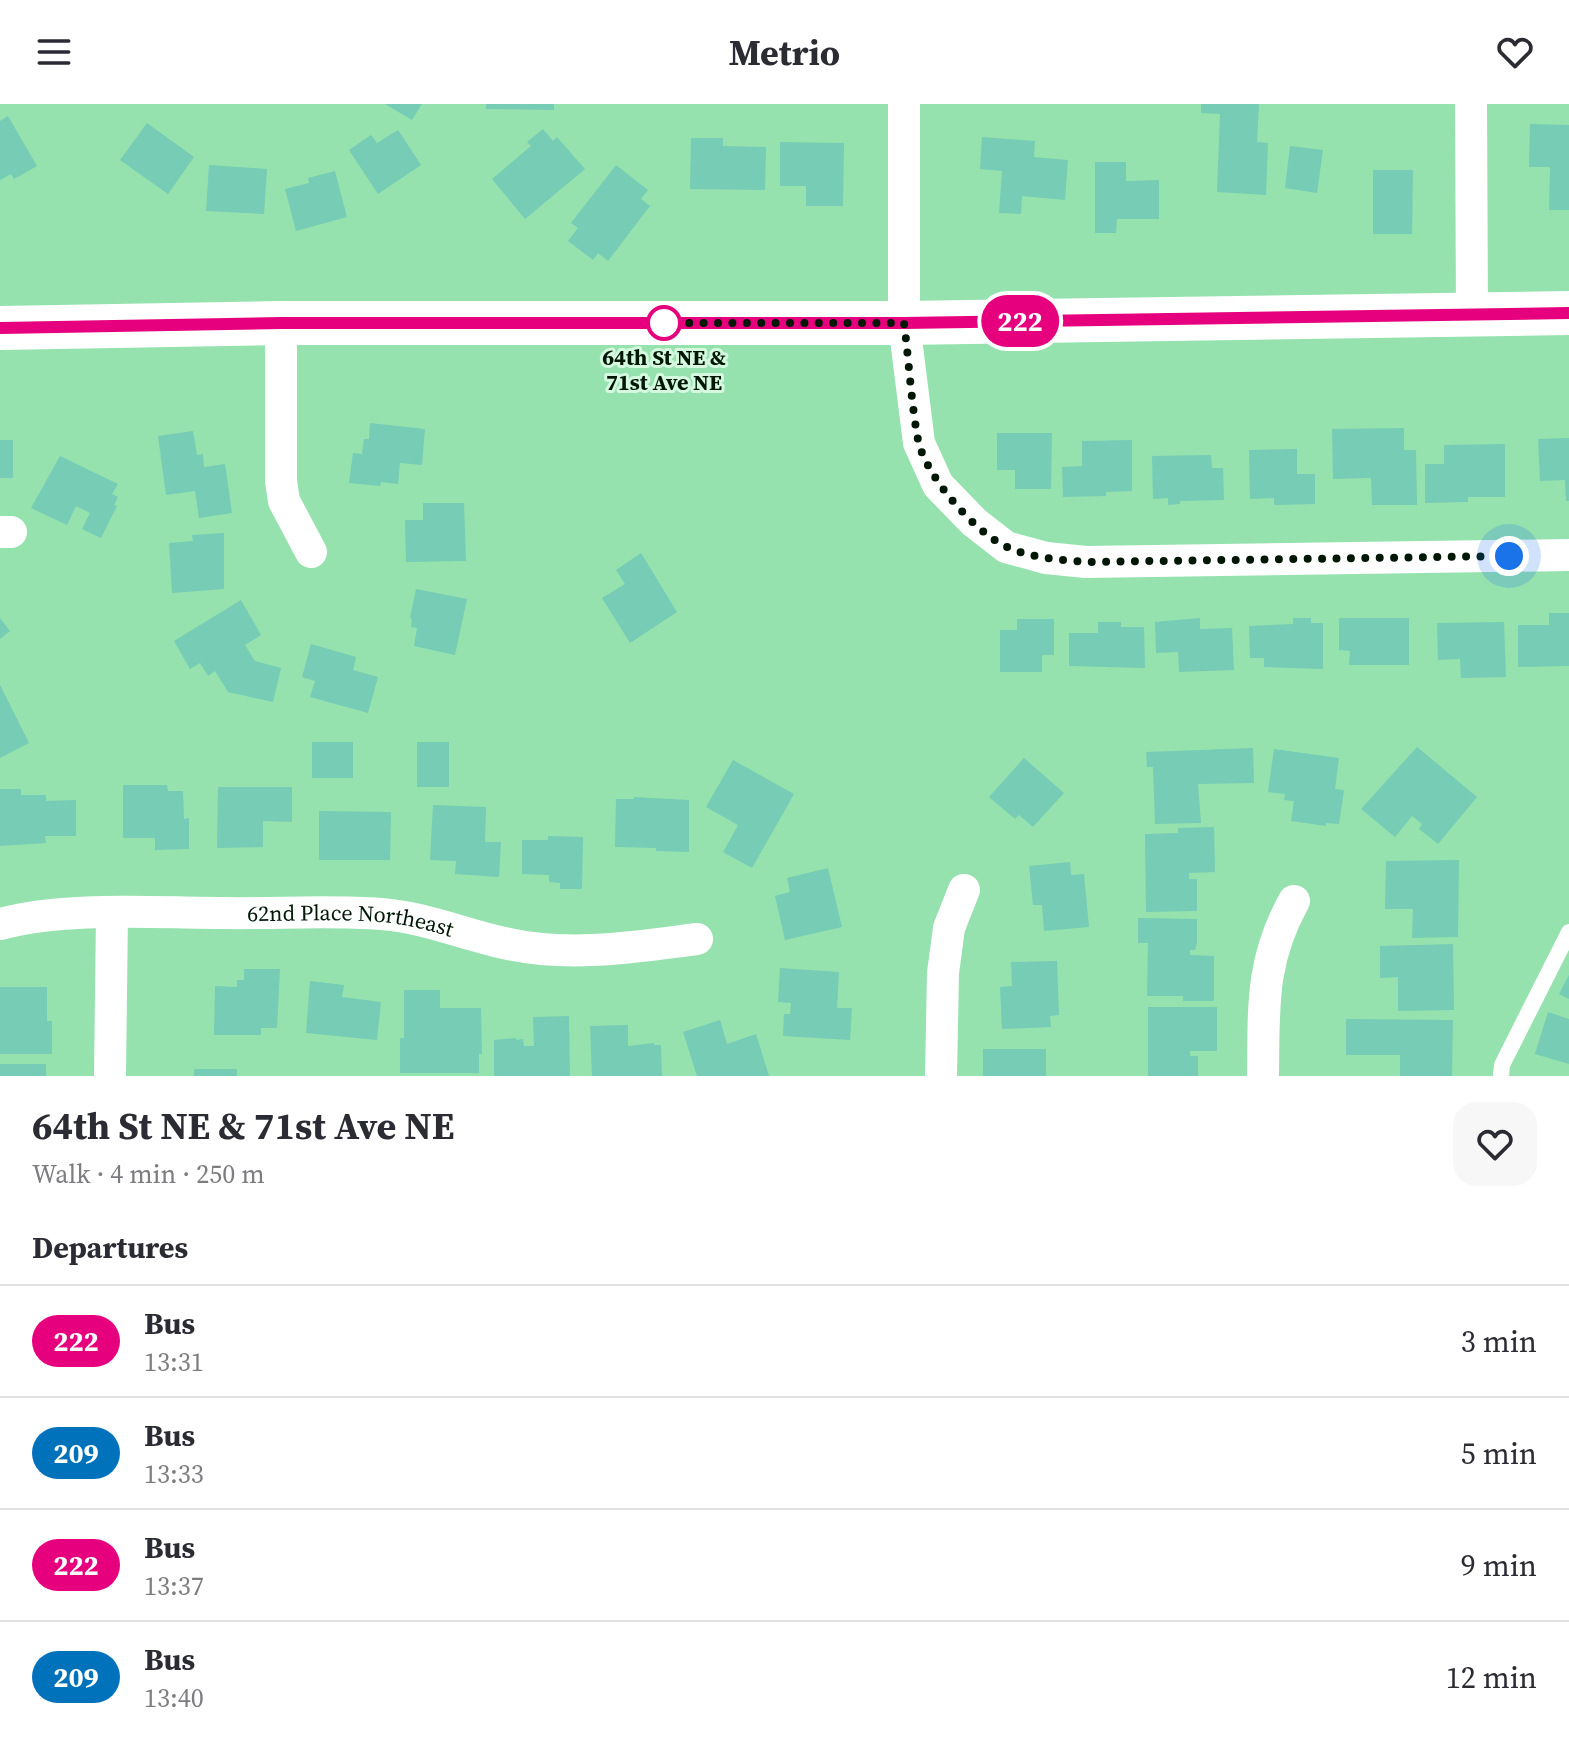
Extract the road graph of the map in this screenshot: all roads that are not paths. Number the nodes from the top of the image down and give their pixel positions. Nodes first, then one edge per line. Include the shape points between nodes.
1 (904, 104) edge
2 (1471, 104) edge
3 (1569, 313) edge
4 (1472, 314) junction
5 (281, 323) junction
6 (904, 323) junction
7 (0, 328) edge
8 (311, 552) dead end
9 (1569, 555) edge
10 (964, 890) dead end
11 (1294, 901) dead end
12 (112, 913) junction
13 (0, 924) edge
14 (1569, 932) edge
15 (697, 939) dead end
16 (110, 1076) edge
17 (941, 1076) edge
18 (1263, 1076) edge
19 (1501, 1076) edge

1 - 6 street
2 - 4 street
3 - 4 main road
4 - 6 main road
5 - 6 main road
5 - 7 main road
5 - 8 street via 281,481 284,501
6 - 9 street via 919,443 938,485 1006,547 1086,562
10 - 17 street via 949,928 943,973
11 - 18 street via 1267,969
12 - 13 street, 62nd Place Northeast
12 - 15 street, 62nd Place Northeast via 382,914 555,950 600,951
12 - 16 street
14 - 19 lane

